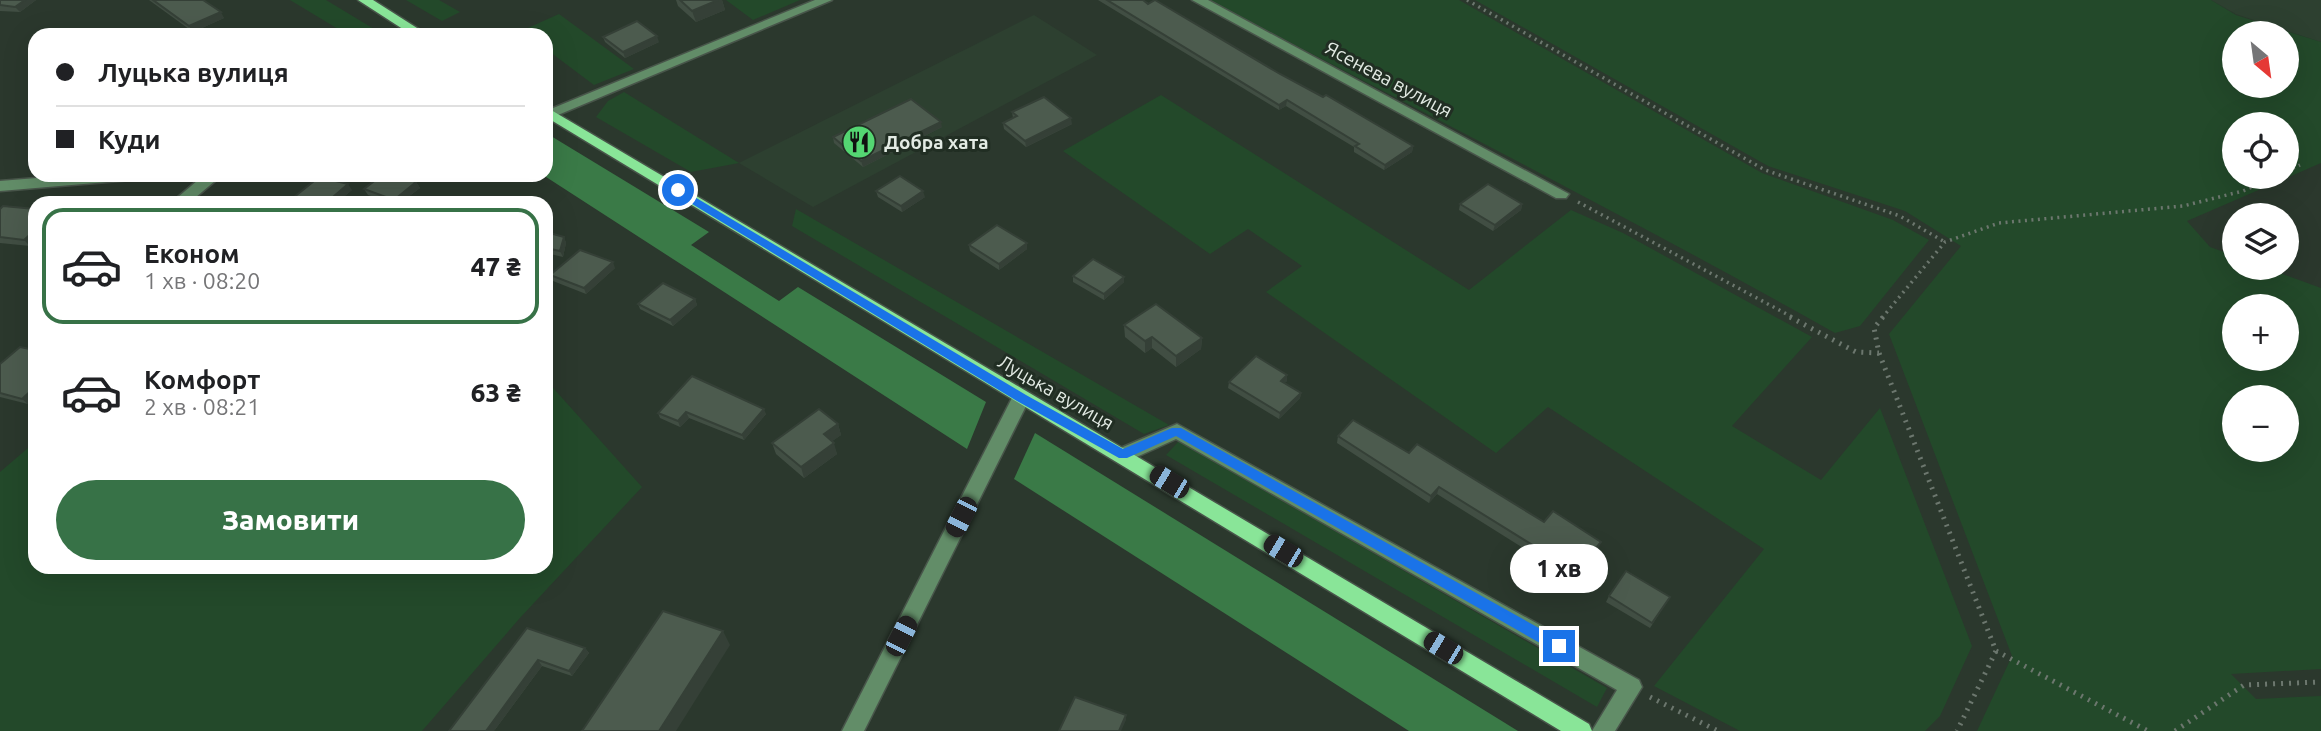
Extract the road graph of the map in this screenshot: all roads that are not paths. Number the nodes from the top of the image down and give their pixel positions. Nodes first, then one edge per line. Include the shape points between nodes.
1 (364, 0) edge
2 (826, 0) edge
3 (1198, 0) edge
4 (410, 28) edge
5 (553, 112) edge
6 (553, 117) edge
7 (48, 182) edge
8 (205, 182) edge
9 (0, 186) edge
10 (1561, 194) road end
11 (188, 196) edge
12 (1021, 398) junction
13 (1123, 455) junction
14 (853, 731) edge
15 (1581, 731) edge
16 (1603, 731) edge

1 - 4 main road
2 - 5 street
3 - 10 street, Ясенева вулиця
6 - 12 main road, Луцька вулиця
7 - 9 street
8 - 11 street
12 - 13 main road, Луцька вулиця
12 - 14 street
13 - 15 main road, Луцька вулиця
13 - 16 street via 1177,431 1631,687

